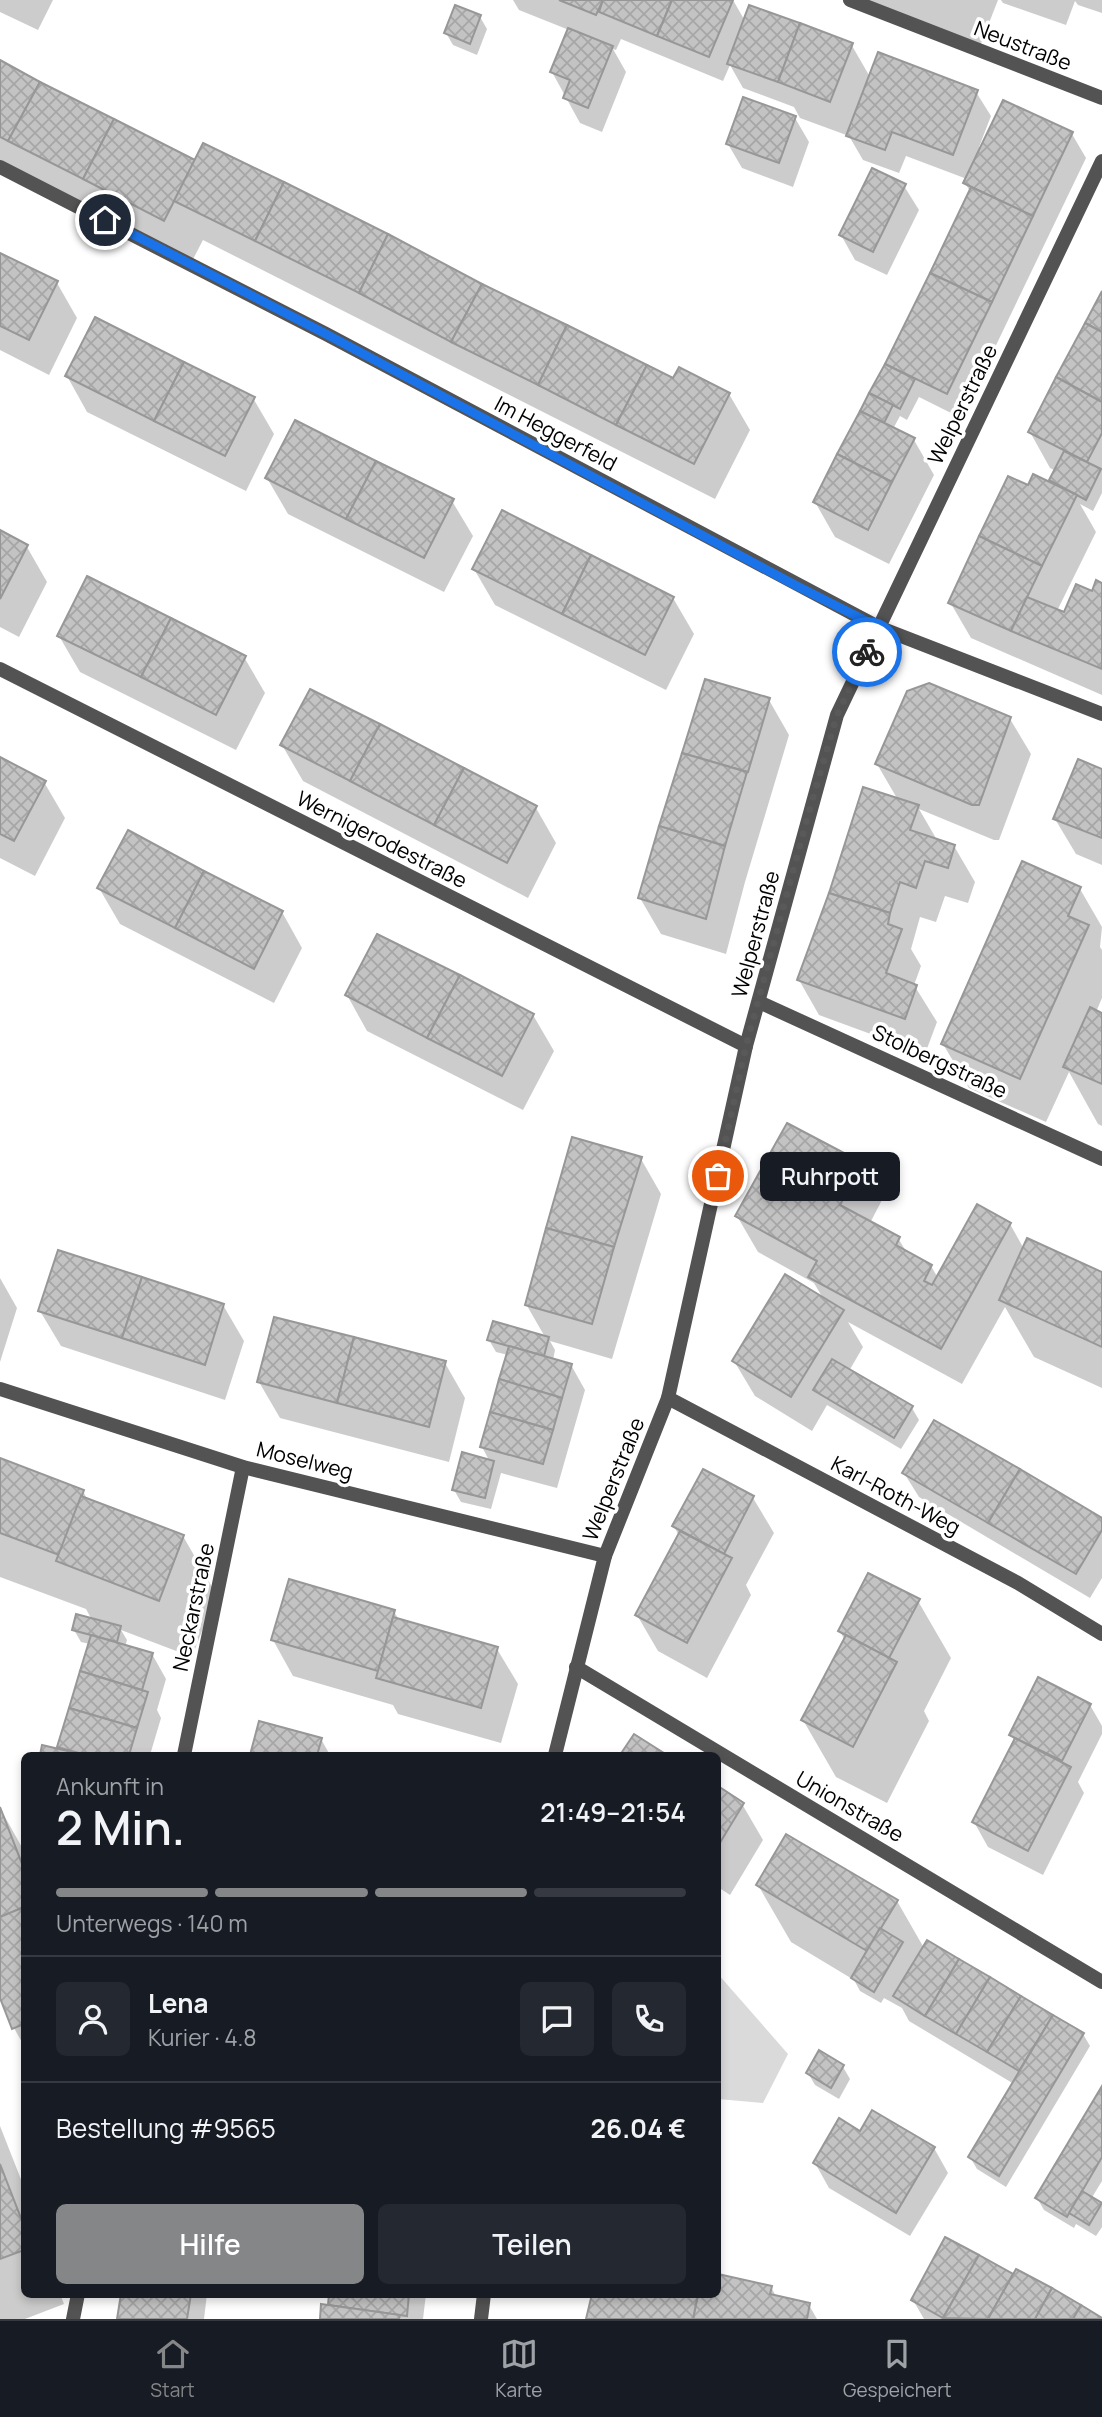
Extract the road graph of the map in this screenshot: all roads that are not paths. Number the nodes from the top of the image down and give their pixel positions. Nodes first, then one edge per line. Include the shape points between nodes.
1 (849, 0) edge
2 (1102, 98) edge
3 (1102, 162) edge
4 (0, 167) edge
5 (878, 627) junction
6 (0, 670) edge
7 (1102, 714) edge
8 (759, 1002) junction
9 (746, 1046) junction
10 (1102, 1159) edge
11 (0, 1389) edge
12 (668, 1398) junction
13 (243, 1466) junction
14 (605, 1556) junction
15 (1102, 1634) edge
16 (576, 1667) junction
17 (185, 1752) edge
18 (556, 1752) edge
19 (718, 1752) edge
20 (721, 1754) edge
21 (1102, 1982) edge
22 (77, 2298) edge
23 (484, 2298) edge
24 (73, 2319) edge
25 (481, 2319) edge

1 - 2 street, Neustraße
3 - 5 street, Welperstraße
4 - 5 street, Im Heggerfeld
5 - 7 street, Im Heggerfeld
5 - 8 street, Welperstraße via 837,715
6 - 9 street, Wernigerodestraße
8 - 9 street, Welperstraße
8 - 10 street, Stolbergstraße
9 - 12 street, Welperstraße
11 - 13 street, Moselweg
12 - 14 street, Welperstraße
12 - 15 street, Karl-Roth-Weg via 1018,1583
13 - 14 street, Moselweg
13 - 17 street, Neckarstraße
14 - 16 street, Welperstraße
16 - 18 street, Welperstraße
16 - 19 street, Unionstraße
20 - 21 street, Unionstraße
22 - 24 street
23 - 25 street

